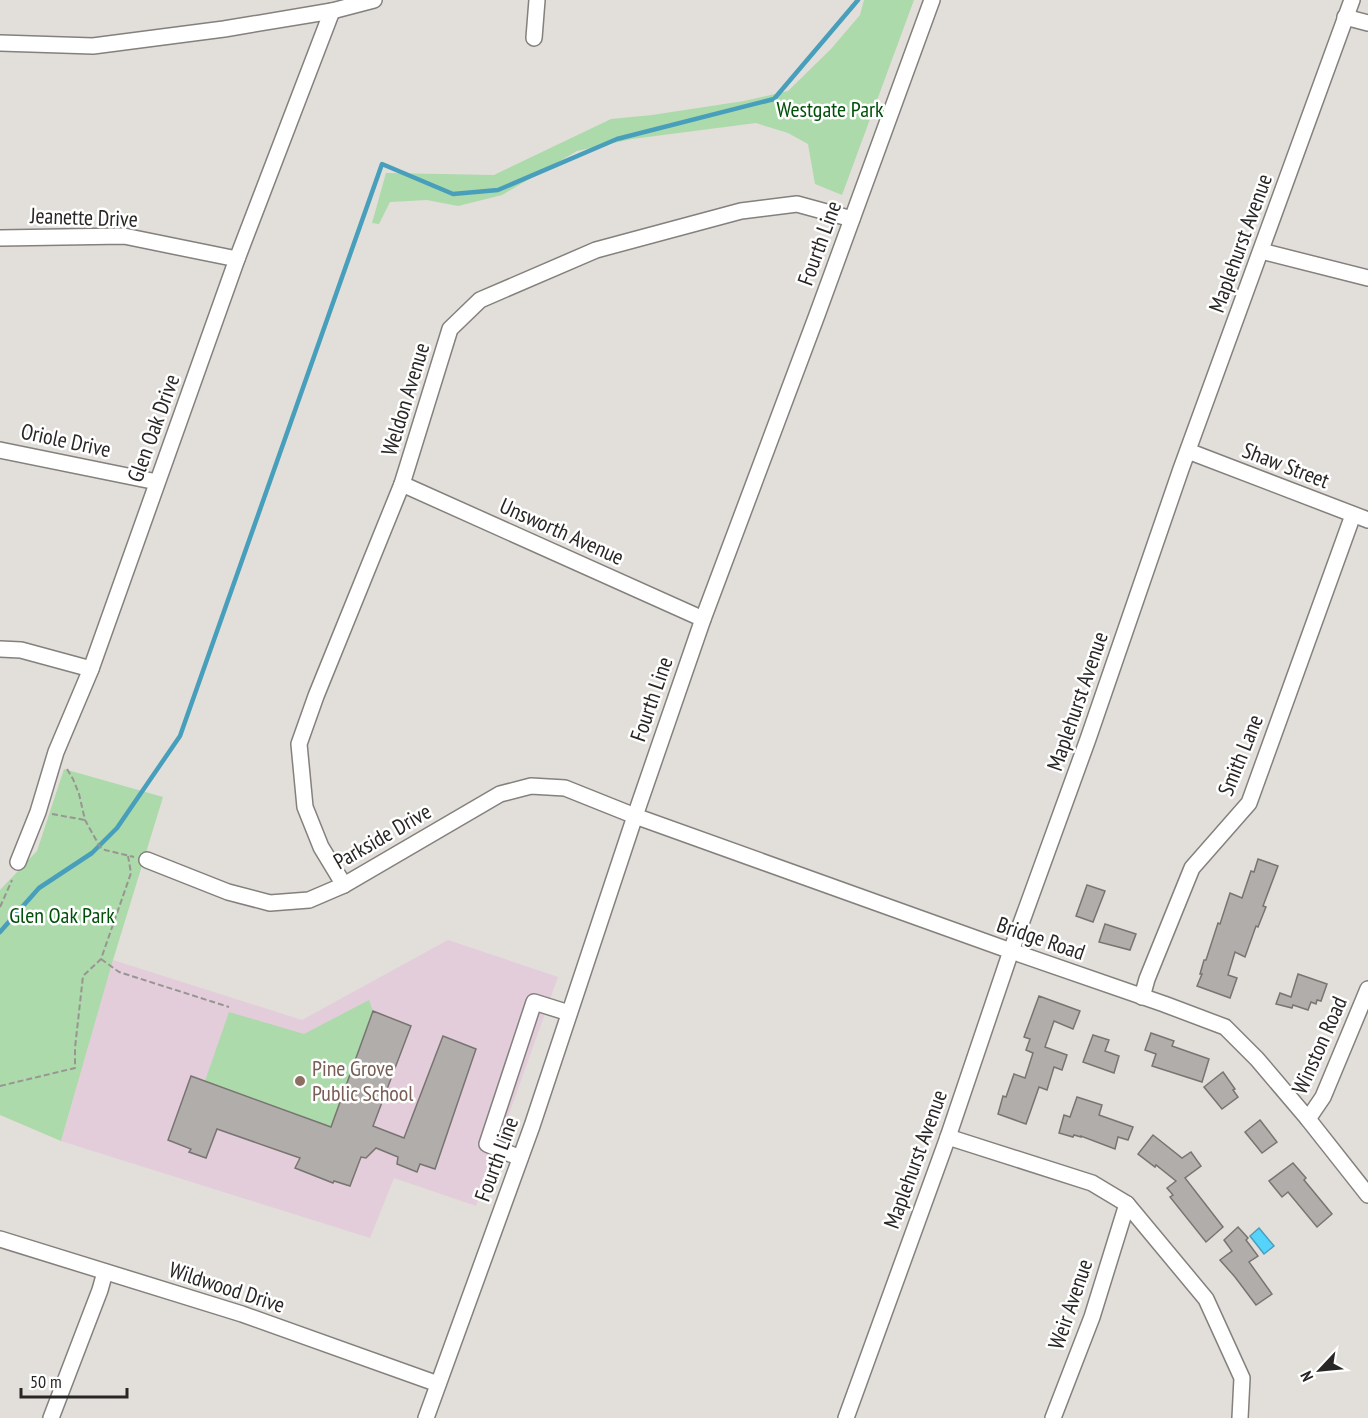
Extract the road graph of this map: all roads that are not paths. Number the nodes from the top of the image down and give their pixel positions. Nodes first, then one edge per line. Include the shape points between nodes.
1 (374, 0) edge
2 (537, 0) edge
3 (932, 0) edge
4 (1352, 0) edge
5 (332, 11) junction
6 (1345, 17) junction
7 (1368, 23) edge
8 (534, 38) dead end
9 (0, 43) edge
10 (852, 219) junction
11 (0, 238) edge
12 (1261, 251) junction
13 (237, 259) junction
14 (1368, 278) edge
15 (0, 450) edge
16 (1188, 451) junction
17 (157, 482) junction
18 (402, 484) junction
19 (1353, 515) junction
20 (1368, 520) edge
21 (703, 619) junction
22 (0, 649) edge
23 (91, 669) junction
24 (635, 816) junction
25 (147, 860) road end
26 (18, 862) dead end
27 (344, 885) junction
28 (1011, 951) junction
29 (1368, 989) edge
30 (1142, 997) junction
31 (569, 1013) junction
32 (1308, 1119) junction
33 (948, 1137) junction
34 (520, 1158) junction
35 (1368, 1195) edge
36 (1127, 1204) junction
37 (0, 1239) edge
38 (105, 1272) junction
39 (438, 1384) junction
40 (51, 1418) edge
41 (426, 1418) edge
42 (846, 1418) edge
43 (1053, 1418) edge
44 (1240, 1418) edge

1 - 5 street
2 - 8 street
3 - 10 street, Fourth Line
4 - 6 street, Maplehurst Avenue
5 - 9 street via 93,46
5 - 13 street, Glen Oak Drive
6 - 7 street
6 - 12 street, Maplehurst Avenue
10 - 18 street, Weldon Avenue via 797,204 741,211 596,250 480,300 450,328
10 - 21 street, Fourth Line
11 - 13 street, Jeanette Drive via 124,236
12 - 14 street
12 - 16 street, Maplehurst Avenue
13 - 17 street, Glen Oak Drive
15 - 17 street, Oriole Drive
16 - 19 street, Shaw Street
16 - 28 street, Maplehurst Avenue
17 - 23 street, Glen Oak Drive
18 - 21 street, Unsworth Avenue
18 - 27 street, Weldon Avenue via 299,744 305,807 321,847
19 - 20 street, Shaw Street
19 - 30 street, Smith Lane via 1249,803 1192,868
21 - 24 street, Fourth Line
22 - 23 street via 21,650
23 - 26 street, Glen Oak Drive via 56,752
24 - 27 street, Parkside Drive via 565,788 531,786 500,794
24 - 28 street, Bridge Road
24 - 31 street, Fourth Line
25 - 27 street, Parkside Drive via 228,892 270,903 309,900
28 - 30 street, Bridge Road
28 - 33 street, Maplehurst Avenue
29 - 32 street, Winston Road via 1323,1097
30 - 32 street, Bridge Road via 1225,1027
31 - 34 street, Fourth Line
31 - 34 street via 534,1002 487,1144
32 - 35 street, Bridge Road
33 - 36 street via 1092,1183
33 - 42 street, Maplehurst Avenue
34 - 39 street, Fourth Line
36 - 43 street, Weir Avenue via 1092,1317
36 - 44 street via 1206,1299 1242,1378
37 - 38 street, Wildwood Drive
38 - 39 street, Wildwood Drive via 242,1314
38 - 40 street
39 - 41 street, Fourth Line

